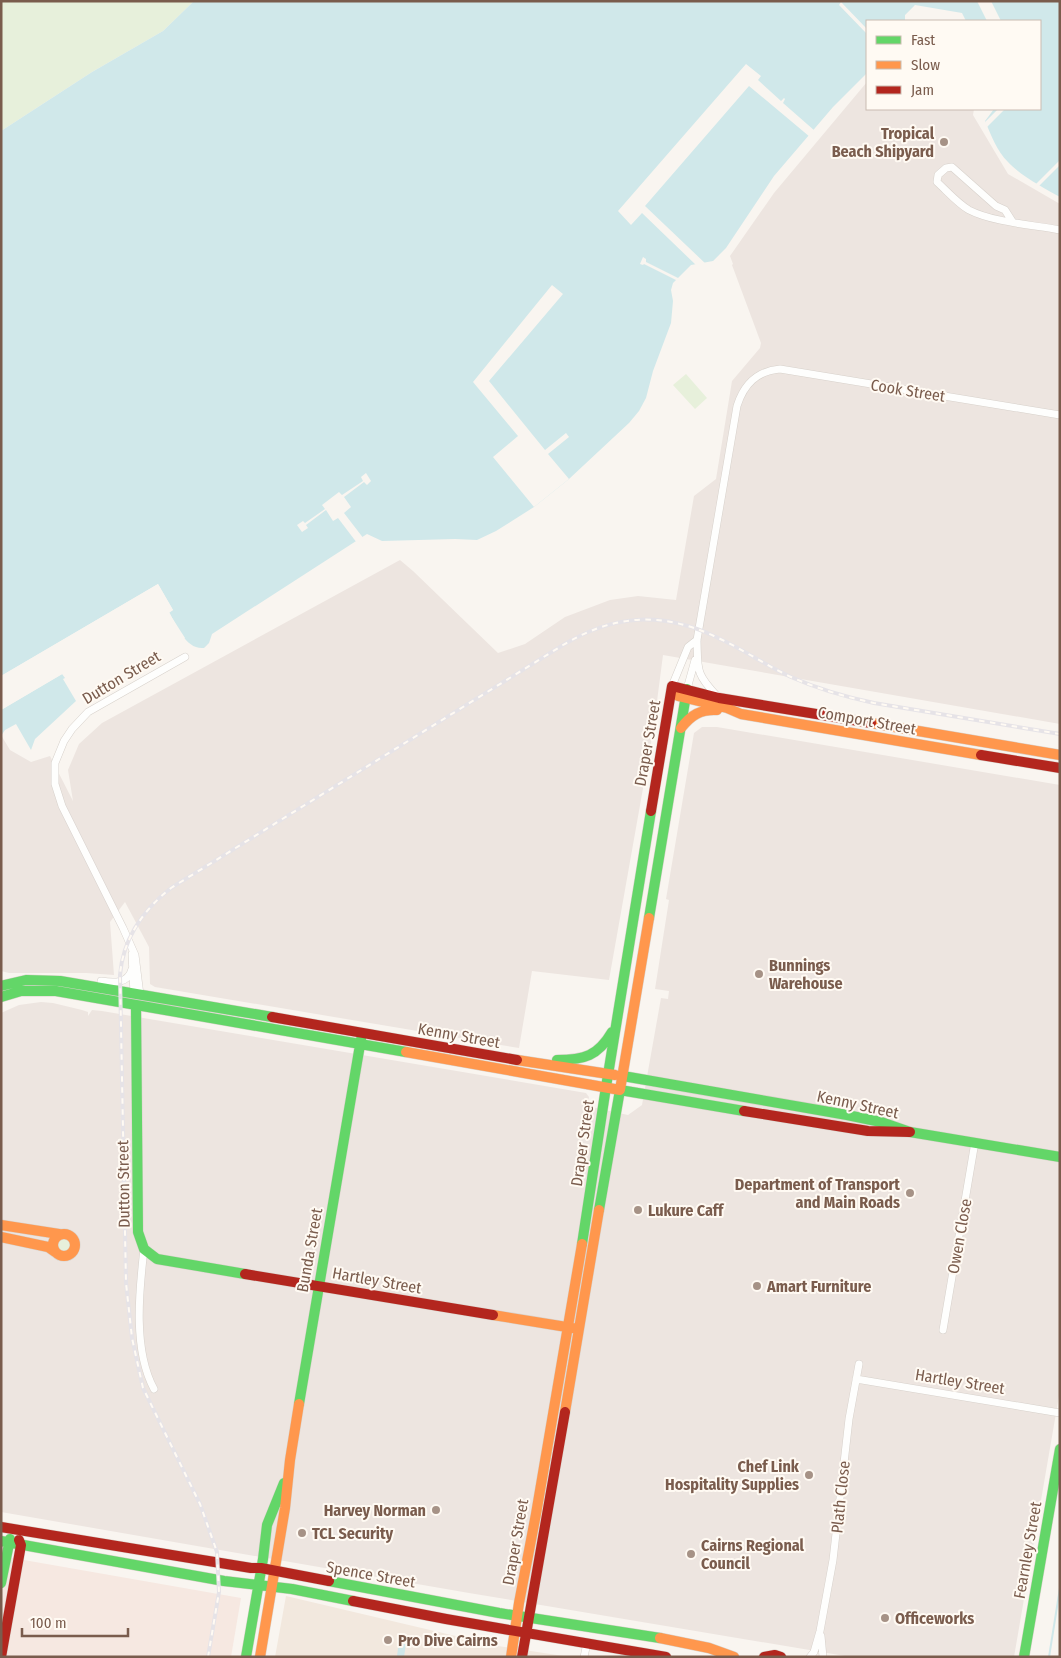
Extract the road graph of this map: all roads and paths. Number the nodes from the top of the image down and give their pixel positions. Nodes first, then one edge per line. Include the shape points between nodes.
1 (1012, 222) junction
2 (1060, 230) edge
3 (757, 376) joint
4 (1060, 415) edge
5 (696, 640) junction
6 (697, 652) junction
7 (185, 657) dead end
8 (672, 691) junction
9 (686, 694) junction
10 (719, 698) junction
11 (741, 714) junction
12 (680, 730) junction
13 (1060, 755) edge
14 (1060, 768) edge
15 (130, 944) junction
16 (132, 969) junction
17 (69, 982) junction
18 (1, 986) edge
19 (137, 994) junction
20 (1, 997) edge
21 (136, 1006) junction
22 (615, 1028) junction
23 (362, 1032) junction
24 (360, 1044) junction
25 (490, 1056) junction
26 (608, 1074) junction
27 (623, 1076) junction
28 (606, 1087) junction
29 (620, 1090) junction
30 (910, 1132) junction
31 (975, 1142) junction
32 (1060, 1157) edge
33 (1, 1225) edge
34 (24, 1229) junction
35 (59, 1234) junction
36 (1, 1237) edge
37 (33, 1243) junction
38 (144, 1248) junction
39 (55, 1252) junction
40 (319, 1285) junction
41 (567, 1328) junction
42 (579, 1329) junction
43 (943, 1330) dead end
44 (858, 1364) dead end
45 (856, 1379) junction
46 (154, 1389) dead end
47 (1060, 1413) edge
48 (1060, 1449) edge
49 (288, 1473) junction
50 (1, 1527) edge
51 (16, 1530) junction
52 (4, 1542) edge
53 (21, 1545) junction
54 (261, 1568) junction
55 (274, 1571) junction
56 (1, 1583) edge
57 (259, 1584) junction
58 (272, 1586) junction
59 (517, 1615) junction
60 (529, 1617) junction
61 (515, 1630) junction
62 (820, 1630) junction
63 (526, 1632) junction
64 (587, 1643) junction
65 (646, 1655) edge
66 (1024, 1656) edge
67 (1, 1657) edge
68 (246, 1657) edge
69 (260, 1657) edge
70 (512, 1657) edge
71 (522, 1657) edge
72 (584, 1657) edge
73 (666, 1657) edge
74 (734, 1657) edge
75 (765, 1657) edge
76 (781, 1657) edge
77 (810, 1657) edge
78 (823, 1657) edge

1 - 1 street via 967,209 937,182 938,175 952,167 996,206 1005,210
1 - 2 street
3 - 4 street, Cook Street via 780,369
3 - 5 street, Draper Street via 744,387 737,406
5 - 6 street, Draper Street
5 - 8 street, Draper Street via 688,647
6 - 9 street, Draper Street
6 - 10 street, Draper Street via 699,672
7 - 15 street, Dutton Street via 88,712 64,741 56,763 55,784 62,806
8 - 9 main road, Comport Street
8 - 22 main road, Draper Street
9 - 10 main road, Comport Street
9 - 11 main road, Comport Street
9 - 12 main road, Draper Street
10 - 13 main road, Comport Street
11 - 12 main road via 706,709 692,715
11 - 14 main road, Comport Street
12 - 27 main road, Draper Street
15 - 16 street, Dutton Street
15 - 19 street, Dutton Street via 136,960
16 - 17 street via 129,977 118,982 85,979
16 - 19 street, Dutton Street
17 - 18 main road, Kenny Street via 34,979
17 - 19 main road, Kenny Street
19 - 21 main road, Dutton Street
19 - 23 main road, Kenny Street
20 - 21 main road, Kenny Street via 43,990
21 - 24 main road, Kenny Street
21 - 38 main road, Dutton Street via 138,1232
22 - 25 main road via 598,1051 582,1059
22 - 26 main road, Draper Street
23 - 24 main road, Bunda Street
23 - 25 main road, Kenny Street
24 - 28 main road, Kenny Street
24 - 40 main road, Bunda Street
25 - 26 main road, Kenny Street
26 - 27 main road, Kenny Street
26 - 28 main road, Draper Street
27 - 29 main road, Draper Street
27 - 30 main road, Kenny Street via 847,1115
28 - 29 main road, Kenny Street
28 - 41 main road, Draper Street
29 - 30 main road, Kenny Street via 868,1131
29 - 42 main road, Draper Street
30 - 31 main road, Kenny Street
31 - 32 main road, Kenny Street
31 - 43 street, Owen Close
33 - 34 main road
34 - 35 main road
34 - 37 main road
35 - 39 main road via 53,1242
35 - 39 main road via 70,1236 75,1246 69,1255 61,1256
36 - 37 main road
37 - 39 main road
38 - 40 main road, Hartley Street via 158,1259
38 - 46 street, Dutton Street via 140,1278 140,1339 144,1366
40 - 41 main road, Hartley Street
40 - 49 main road, Bunda Street
41 - 42 main road, Hartley Street
41 - 59 main road, Draper Street
42 - 60 main road, Draper Street
44 - 45 street, Plath Close
45 - 47 street, Hartley Street
45 - 62 street, Plath Close via 833,1560
48 - 66 main road, Fearnley Street
49 - 54 main road, Bunda Street via 267,1525
49 - 55 main road, Bunda Street
50 - 51 main road, Spence Street
51 - 52 main road
51 - 53 main road
51 - 54 main road, Spence Street
52 - 53 main road, Spence Street
52 - 56 main road
53 - 57 main road, Spence Street via 224,1581
53 - 67 main road
54 - 55 main road, Spence Street
54 - 57 main road, Bunda Street
55 - 58 main road, Bunda Street
55 - 59 main road, Spence Street
57 - 58 main road, Spence Street
57 - 68 main road, Bunda Street
58 - 61 main road, Spence Street
58 - 69 main road, Bunda Street
59 - 60 main road, Spence Street
59 - 61 main road, Draper Street
60 - 63 main road, Draper Street
60 - 74 main road, Spence Street via 705,1647
61 - 63 main road, Spence Street
61 - 70 main road, Draper Street
62 - 77 street, Plath Close
62 - 78 street, Plath Close
63 - 64 main road, Spence Street
63 - 71 main road, Draper Street
64 - 65 main road, Spence Street
64 - 72 street
65 - 73 main road, Spence Street
75 - 76 main road

